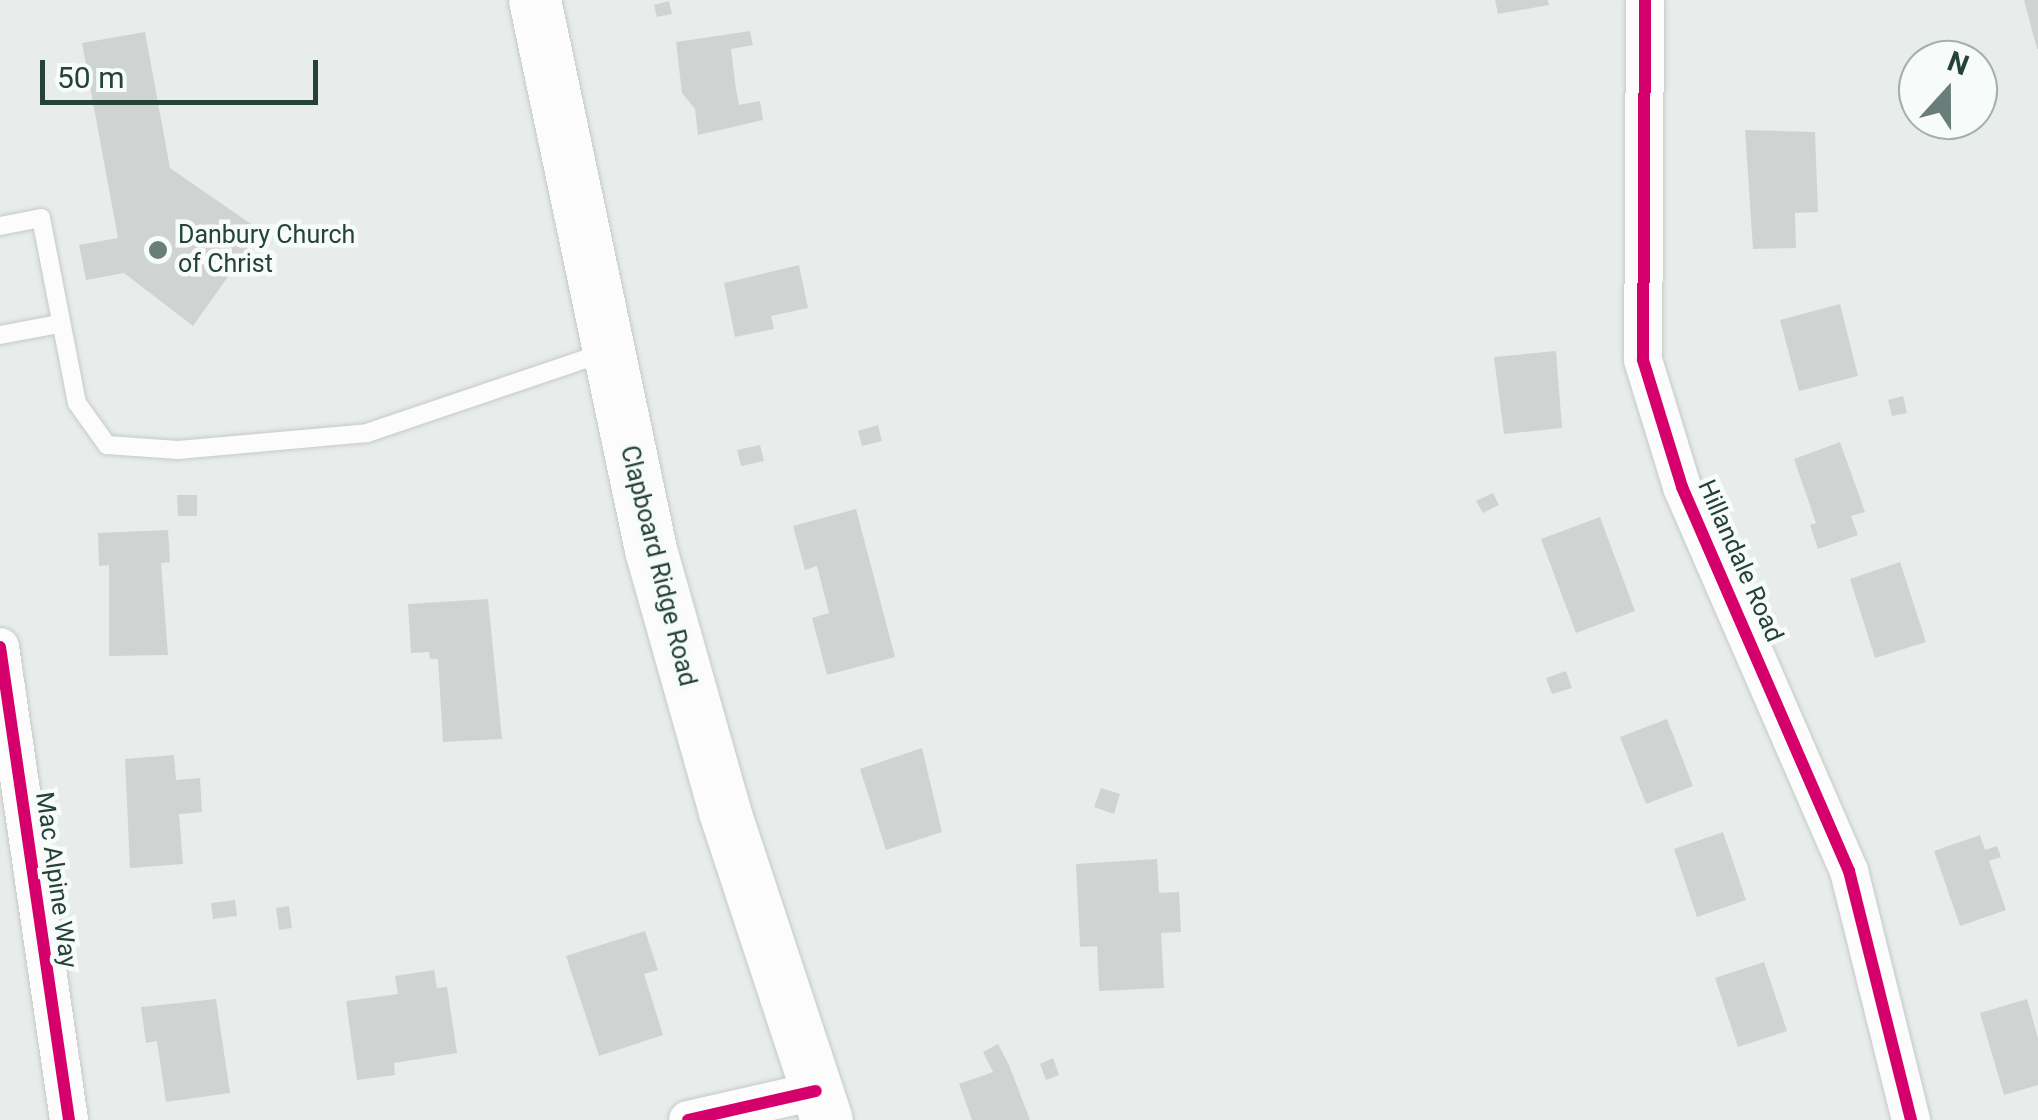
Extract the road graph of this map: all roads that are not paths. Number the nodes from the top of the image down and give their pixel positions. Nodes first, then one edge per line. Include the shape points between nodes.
1 (536, 0) edge
2 (1645, 0) edge
3 (0, 226) edge
4 (58, 324) junction
5 (0, 335) edge
6 (606, 352) junction
7 (0, 646) edge
8 (822, 1105) edge
9 (69, 1120) edge
10 (688, 1120) edge
11 (1911, 1120) edge

1 - 6 main road, Clapboard Ridge Road
2 - 11 street, Hillandale Road via 1642,360 1682,487 1849,870
3 - 4 lane via 42,218
4 - 5 lane
4 - 6 lane via 77,403 108,445 178,450 367,433
6 - 8 main road, Clapboard Ridge Road via 683,669
7 - 9 street, Mac Alpine Way
8 - 10 street

